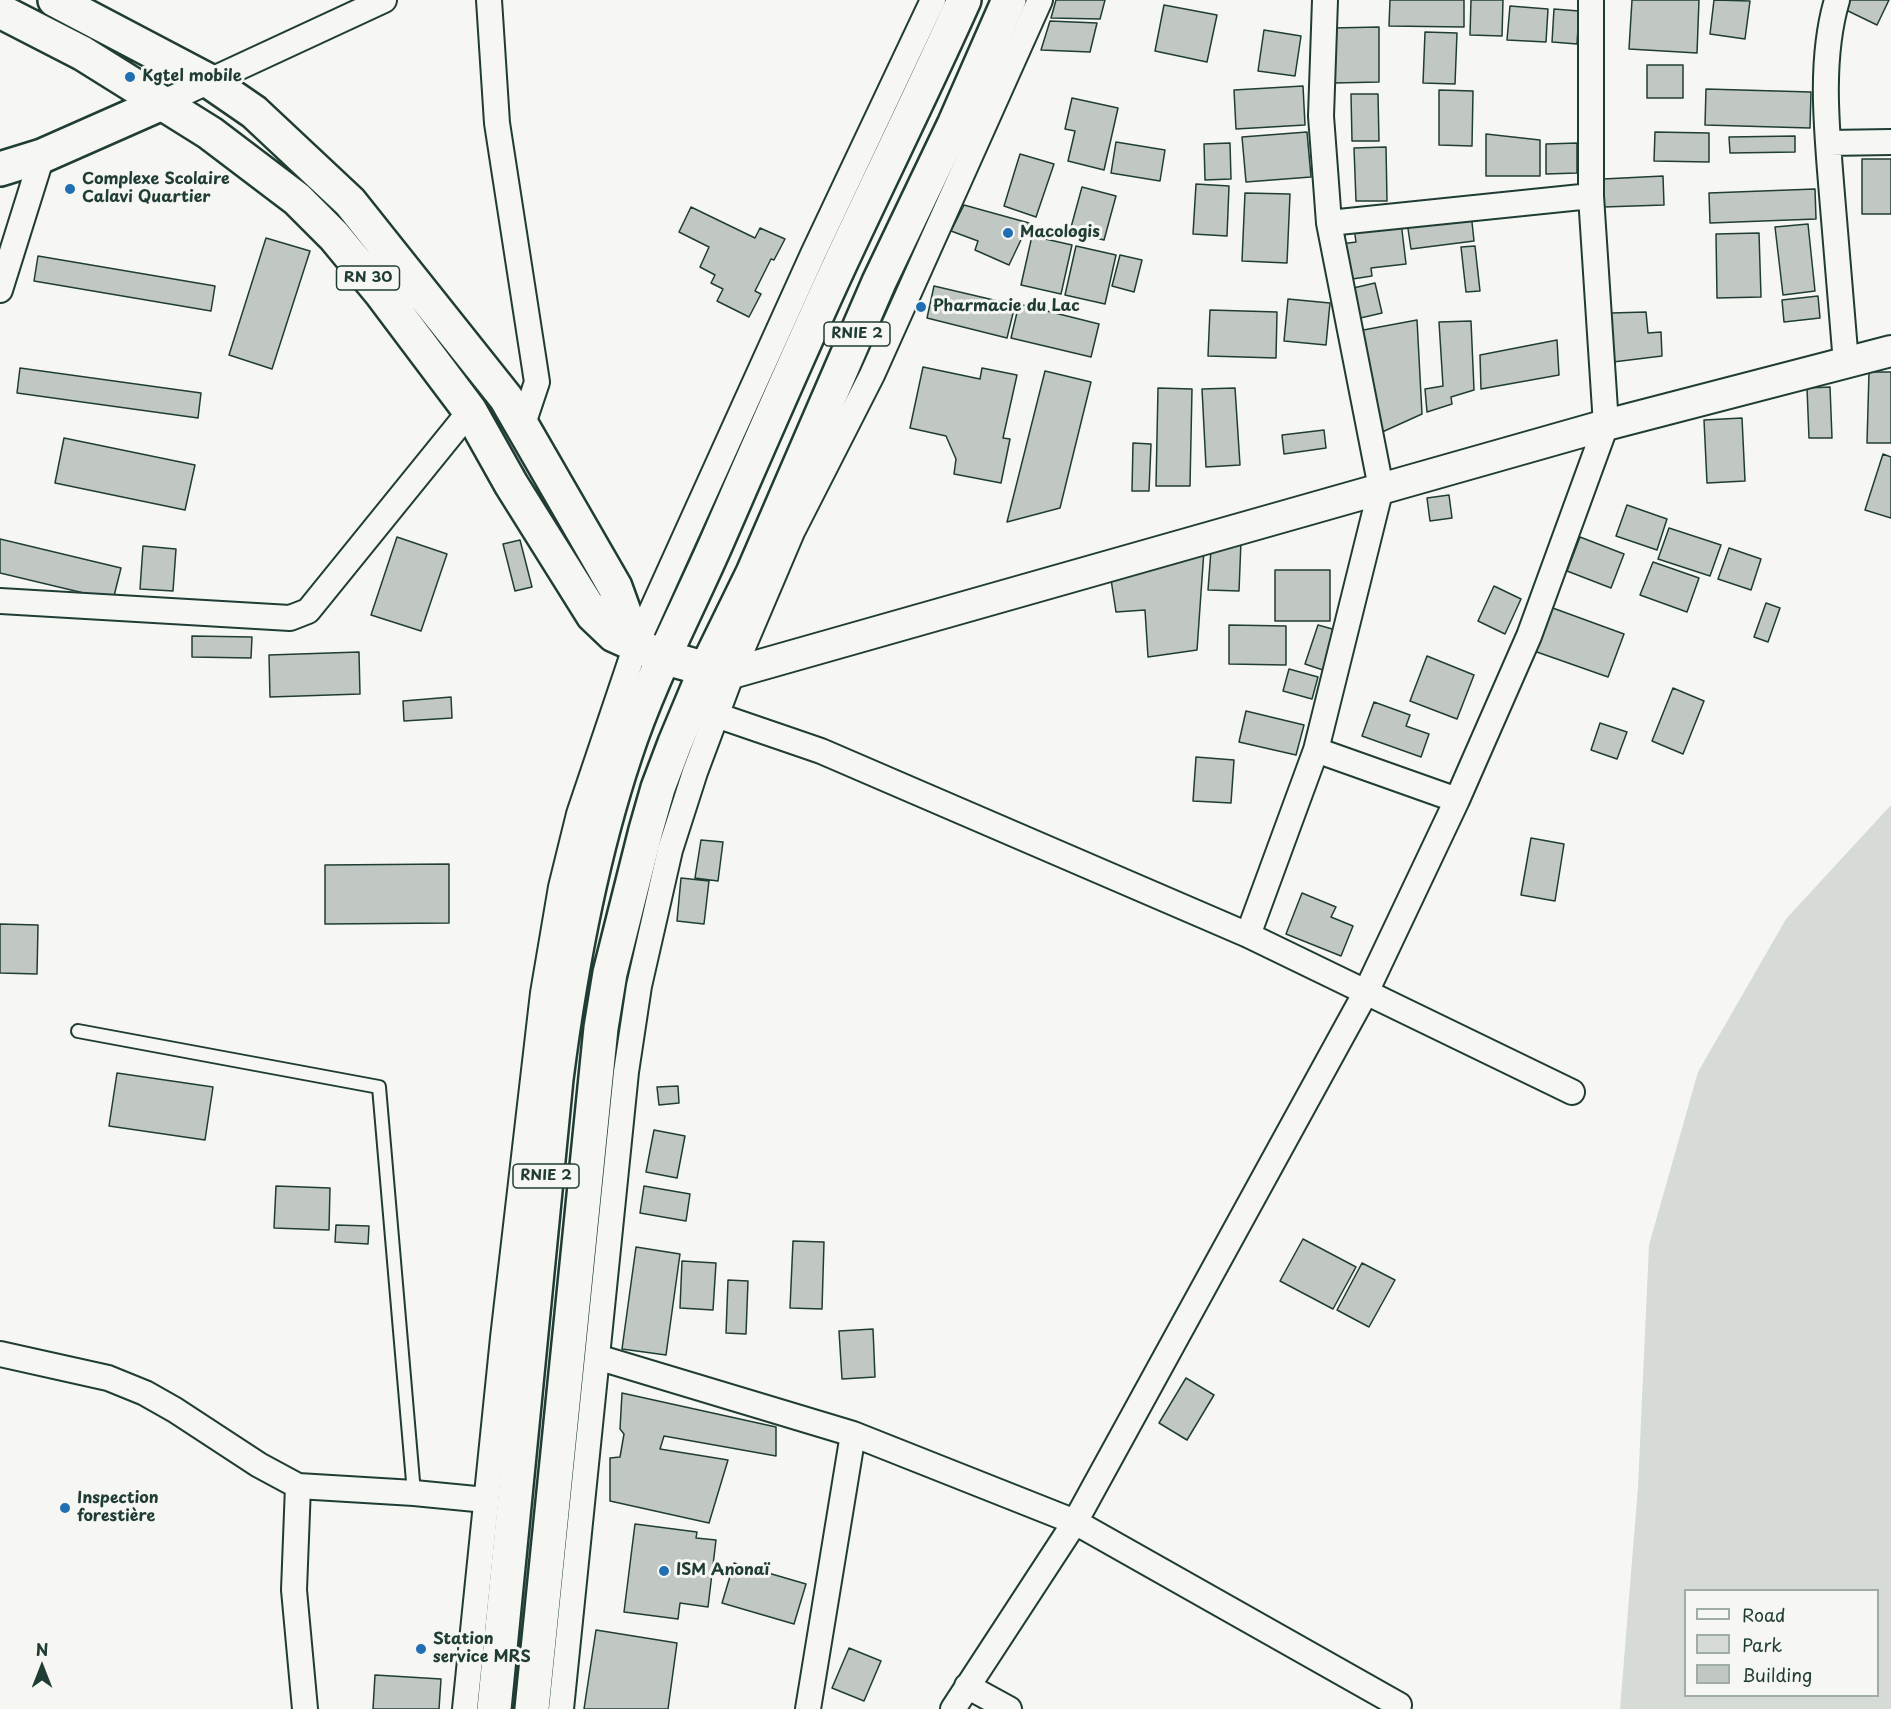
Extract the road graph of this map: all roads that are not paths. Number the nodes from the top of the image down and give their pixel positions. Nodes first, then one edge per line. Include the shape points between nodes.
1 (55, 0) edge
2 (384, 0) edge
3 (489, 0) edge
4 (933, 0) edge
5 (964, 0) edge
6 (1009, 0) edge
7 (1040, 0) edge
8 (1325, 0) edge
9 (1591, 0) edge
10 (1837, 0) edge
11 (0, 11) edge
12 (209, 81) junction
13 (162, 103) junction
14 (1891, 142) edge
15 (1828, 143) junction
16 (42, 156) junction
17 (0, 169) edge
18 (1592, 196) junction
19 (1329, 223) junction
20 (0, 290) edge
21 (1891, 351) edge
22 (1846, 363) junction
23 (470, 411) junction
24 (1606, 425) junction
25 (522, 427) junction
26 (1381, 488) junction
27 (0, 601) edge
28 (649, 651) junction
29 (719, 671) junction
30 (716, 715) junction
31 (1316, 750) junction
32 (1456, 800) junction
33 (1248, 935) junction
34 (1366, 992) junction
35 (78, 1031) dead end
36 (1572, 1092) dead end
37 (0, 1354) edge
38 (597, 1357) junction
39 (853, 1434) junction
40 (298, 1486) junction
41 (414, 1493) junction
42 (486, 1500) junction
43 (1075, 1522) junction
44 (967, 1686) junction
45 (1399, 1705) dead end
46 (305, 1709) edge
47 (465, 1709) edge
48 (494, 1709) edge
49 (532, 1709) edge
50 (561, 1709) edge
51 (808, 1709) edge
52 (953, 1709) edge
53 (1009, 1709) edge

1 - 12 main road, RN 30 / RN 30
2 - 12 street
3 - 25 street via 497,123 537,382
4 - 28 street via 813,254
5 - 28 main road, RNIE 2 / RNIE 2 via 834,277 714,547
6 - 29 main road, RNIE 2 / RNIE 2 via 956,123 879,282 753,573
7 - 29 street via 872,375
8 - 19 street via 1321,116
9 - 18 street
10 - 15 street via 1827,57
11 - 13 main road, RN 30 via 82,53
12 - 13 street
12 - 25 main road, RN 30 / RN 30 via 254,112 351,202 506,398
13 - 16 main road
13 - 23 main road, RN 30 via 210,133 297,199 382,294
14 - 15 street
15 - 22 street
16 - 17 main road
16 - 20 street
18 - 19 street
18 - 24 street
19 - 26 street
21 - 22 street
22 - 24 street
23 - 27 street via 308,611 299,616
23 - 28 main road, RN 30 via 593,615 614,635
24 - 26 street
24 - 32 street via 1529,636
25 - 28 main road, RN 30 / RN 30
26 - 29 street
26 - 31 street
28 - 29 main road
28 - 42 street via 579,814 550,942
28 - 48 main road, RNIE 2 / RNIE 2 via 584,908 566,1002
29 - 30 street
29 - 49 main road, RNIE 2 / RNIE 2 via 678,735 655,799 615,953 601,1028
30 - 33 street via 821,751
30 - 38 street via 670,850 639,986 626,1072
31 - 32 street
31 - 33 street
32 - 34 street
33 - 34 street
34 - 36 street
34 - 43 street
35 - 41 lane via 379,1087
37 - 40 street via 108,1378 145,1393 259,1466
38 - 39 street
38 - 50 street
39 - 43 street
39 - 51 street
40 - 41 street
40 - 46 street via 294,1590
41 - 42 street
42 - 47 street
43 - 44 street
43 - 45 street
44 - 52 street
44 - 53 street

